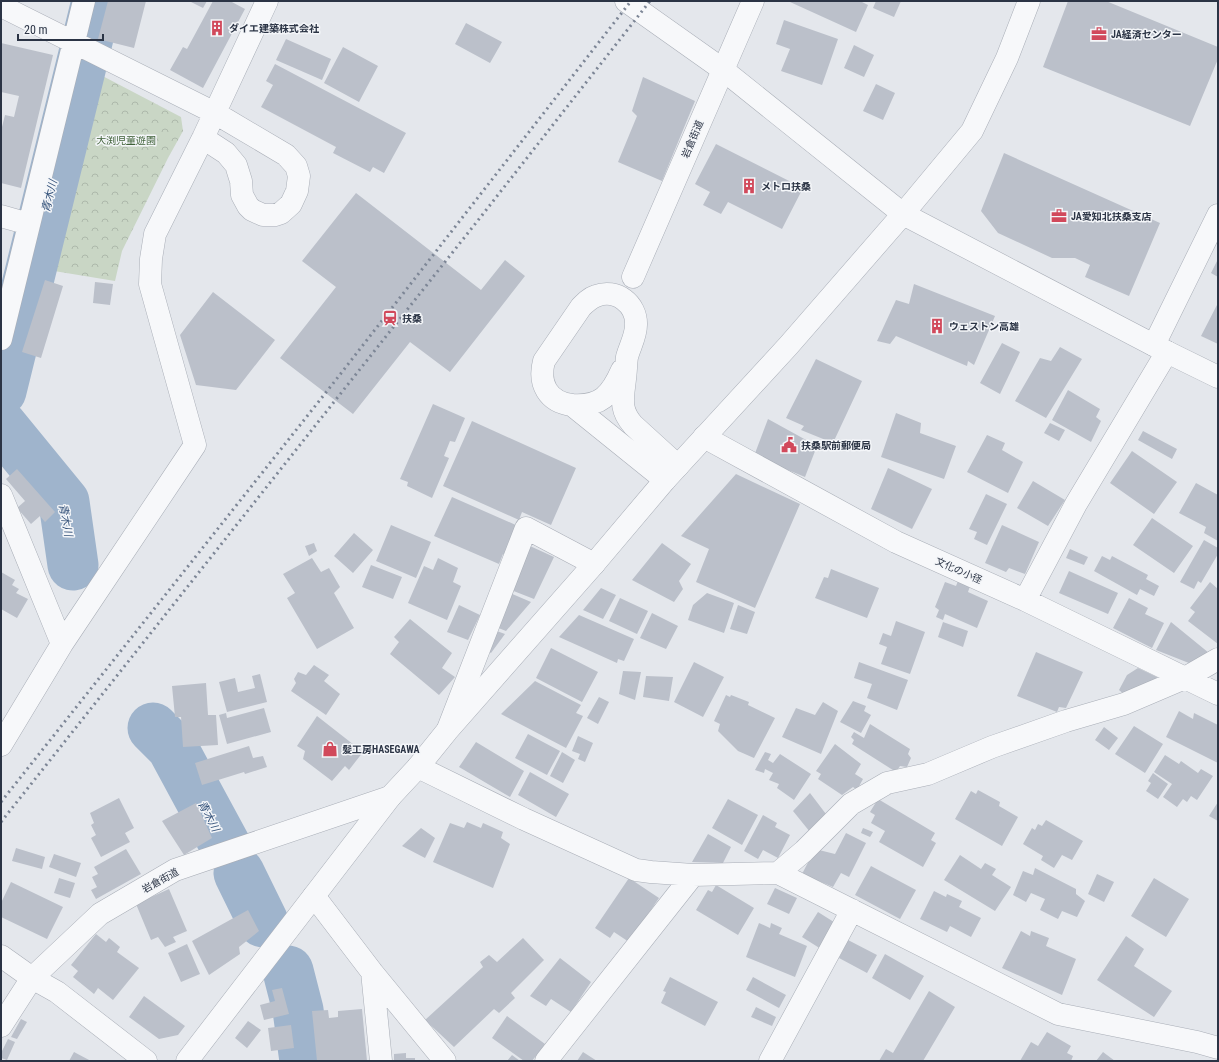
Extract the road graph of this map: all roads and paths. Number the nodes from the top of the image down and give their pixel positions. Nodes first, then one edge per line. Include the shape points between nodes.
1 (84, 1) edge
2 (267, 1) edge
3 (626, 1) edge
4 (753, 1) edge
5 (1029, 1) edge
6 (1, 6) edge
7 (73, 43) junction
8 (722, 69) junction
9 (215, 113) junction
10 (203, 138) junction
11 (903, 214) junction
12 (1218, 215) edge
13 (1, 216) edge
14 (29, 224) junction
15 (633, 276) dead end
16 (1, 339) edge
17 (1160, 349) junction
18 (627, 358) junction
19 (1218, 377) edge
20 (572, 405) junction
21 (704, 437) junction
22 (671, 473) junction
23 (1, 495) edge
24 (594, 564) junction
25 (1025, 600) junction
26 (62, 644) junction
27 (1218, 659) edge
28 (1185, 678) junction
29 (1218, 694) edge
30 (447, 730) junction
31 (1, 745) edge
32 (418, 767) junction
33 (390, 797) junction
34 (778, 873) junction
35 (693, 875) junction
36 (314, 896) junction
37 (852, 910) junction
38 (1, 956) edge
39 (372, 972) junction
40 (32, 978) junction
41 (1, 1026) edge
42 (1218, 1048) edge
43 (146, 1061) edge
44 (187, 1061) edge
45 (381, 1061) edge
46 (445, 1061) edge
47 (546, 1061) edge
48 (770, 1061) edge

1 - 7 street
2 - 9 street
3 - 8 street
4 - 8 street, 岩倉街道
5 - 11 street via 1007,58 972,131
6 - 7 street
7 - 9 street
7 - 14 street
8 - 11 street
8 - 15 street, 岩倉街道
9 - 10 street
9 - 10 street via 286,155 293,162 298,171 299,181 291,204 275,215 263,216 252,210 242,195 236,165 226,153
10 - 26 street via 156,234 150,271 150,284 195,445
11 - 17 street
11 - 21 street
12 - 17 street
13 - 14 street
14 - 16 street
17 - 19 street
17 - 25 street
18 - 20 street via 615,385 604,398 589,405
18 - 20 street via 636,324 631,306 616,295 606,294 588,300 544,361 542,370 544,387 549,394 564,404
18 - 22 street via 622,399 625,413
20 - 22 street
21 - 22 street
21 - 25 street, 文化の小径 via 896,542
22 - 24 street
23 - 26 street
24 - 30 street
24 - 30 street via 526,528
25 - 28 street, 文化の小径
26 - 31 street
27 - 28 street
28 - 29 street, 文化の小径
28 - 34 street via 1124,704 992,747 928,774 887,783 851,804
30 - 32 street
32 - 33 street
32 - 35 street via 636,870
33 - 36 street
33 - 40 street, 岩倉街道 via 175,870 100,914
34 - 35 street
34 - 37 street
35 - 47 street
36 - 39 street
36 - 44 street
37 - 42 street via 1058,1014
37 - 48 street
38 - 40 street
39 - 45 street
39 - 46 street
40 - 41 street, 岩倉街道
40 - 43 street via 57,992

